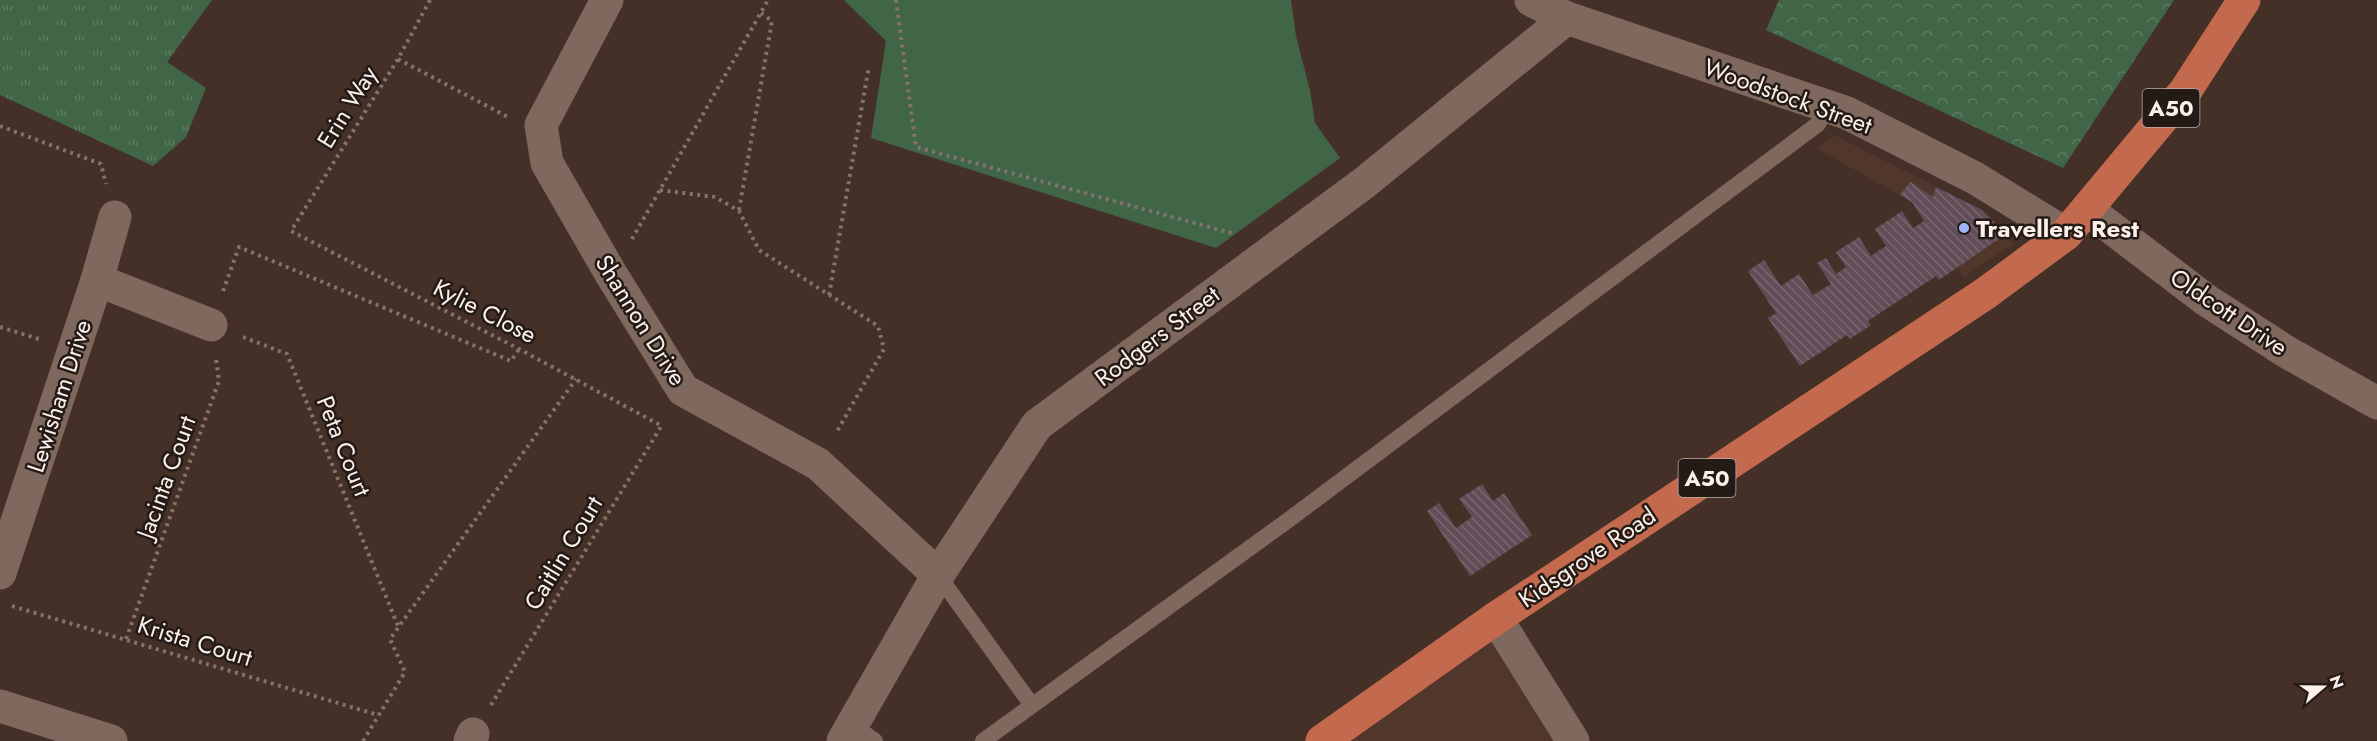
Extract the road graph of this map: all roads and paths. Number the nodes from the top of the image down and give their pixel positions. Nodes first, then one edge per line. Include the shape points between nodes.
1 (430, 0) edge
2 (607, 0) edge
3 (768, 0) edge
4 (896, 0) edge
5 (1531, 0) edge
6 (2244, 0) edge
7 (761, 13) junction
8 (1567, 18) junction
9 (398, 59) junction
10 (869, 66) dead end
11 (1828, 107) junction
12 (0, 126) edge
13 (543, 135) junction
14 (660, 190) junction
15 (739, 210) junction
16 (2088, 210) junction
17 (115, 218) joint
18 (291, 231) joint
19 (2066, 234) junction
20 (1278, 246) junction
21 (611, 274) junction
22 (97, 280) junction
23 (829, 295) junction
24 (211, 325) junction
25 (0, 327) edge
26 (74, 349) junction
27 (519, 349) junction
28 (576, 379) junction
29 (683, 390) junction
30 (2377, 403) edge
31 (662, 426) junction
32 (818, 464) junction
33 (0, 573) edge
34 (938, 575) junction
35 (12, 606) dead end
36 (1496, 618) junction
37 (399, 627) junction
38 (126, 639) junction
39 (1031, 705) junction
40 (0, 706) edge
41 (378, 715) junction
42 (857, 736) edge
43 (472, 738) edge
44 (111, 741) edge
45 (363, 741) edge
46 (983, 741) edge
47 (1322, 741) edge
48 (1573, 741) edge

1 - 9 path, Erin Way
2 - 13 street, Shannon Drive via 541,125
3 - 7 path
4 - 20 path via 916,147
5 - 8 street, Woodstock Street
6 - 16 main road, A50 via 2186,90
7 - 14 path
7 - 15 path via 772,21
8 - 11 street, Woodstock Street
8 - 20 street, Rodgers Street via 1364,183
9 - 13 path
9 - 18 path, Erin Way
10 - 23 path
11 - 19 street, Woodstock Street via 1975,178
11 - 39 lane via 1809,131 1287,521
12 - 17 path via 101,164
13 - 21 street, Shannon Drive via 547,163
14 - 15 path via 715,197
14 - 21 path
15 - 23 path via 759,250
16 - 19 main road, Kidsgrove Road / A50
16 - 30 street, Oldcott Drive via 2206,300
17 - 22 street, Lewisham Drive
18 - 27 path, Kylie Close
19 - 36 main road, Kidsgrove Road / A50 via 1986,293
20 - 34 street, Rodgers Street via 1037,425
21 - 29 street, Shannon Drive
22 - 24 street
22 - 26 street, Lewisham Drive
23 - 32 path via 878,326 884,349
24 - 27 path via 239,247 511,361
24 - 37 path, Peta Court via 287,354
24 - 38 path, Jacinta Court via 219,381
25 - 26 path
26 - 33 street, Lewisham Drive
27 - 28 path, Kylie Close
28 - 31 path, Kylie Close
28 - 37 path
29 - 31 path, Caitlin Court
29 - 32 street, Shannon Drive
31 - 43 path, Caitlin Court
32 - 34 street, Shannon Drive
34 - 39 lane
34 - 42 street, Rodgers Street
35 - 38 path, Krista Court
36 - 47 main road, Kidsgrove Road / A50
36 - 48 street
37 - 41 path via 390,639 405,672
38 - 41 path, Krista Court
39 - 46 lane
40 - 44 street
41 - 45 path

